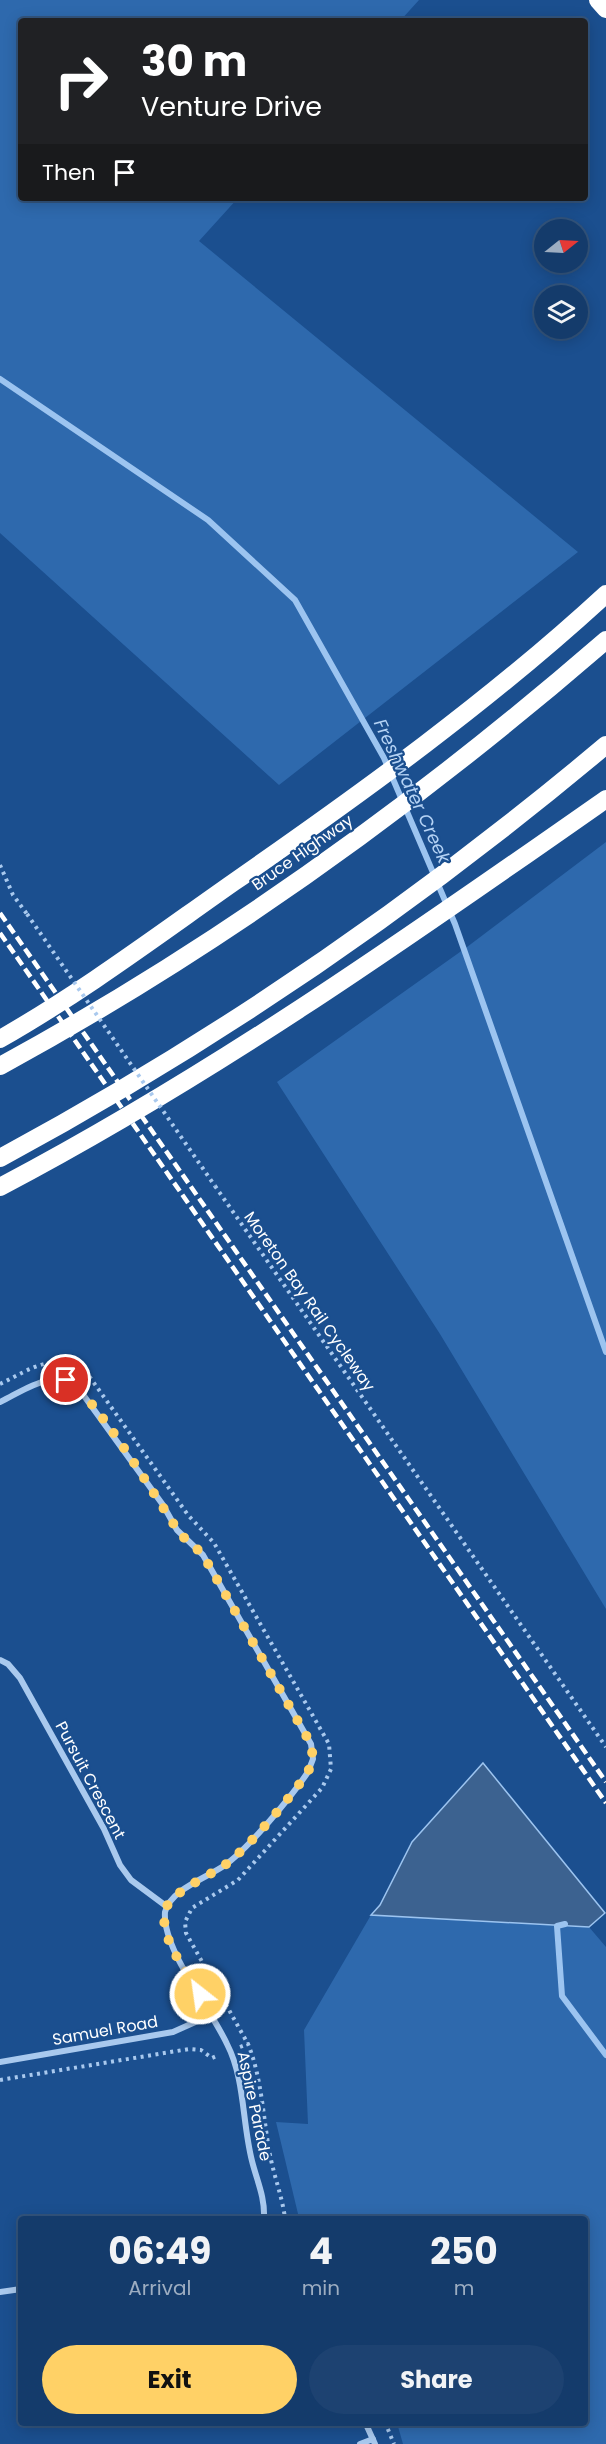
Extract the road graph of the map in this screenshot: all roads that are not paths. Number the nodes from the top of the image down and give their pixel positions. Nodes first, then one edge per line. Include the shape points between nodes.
1 (598, 0) edge
2 (606, 9) edge
3 (606, 594) edge
4 (606, 640) edge
5 (606, 745) edge
6 (606, 799) edge
7 (0, 1039) edge
8 (0, 1066) edge
9 (0, 1158) edge
10 (0, 1187) edge
11 (0, 1402) edge
12 (0, 1660) edge
13 (166, 1906) junction
14 (211, 2015) junction
15 (0, 2062) edge
16 (264, 2216) edge
17 (18, 2289) edge
18 (0, 2292) edge
19 (367, 2426) edge
20 (374, 2441) edge
21 (360, 2444) edge

1 - 2 highway
3 - 7 highway via 428,741 317,824 125,958
4 - 8 highway, Bruce Highway via 443,774 332,857 206,943
5 - 9 highway via 478,849 366,930 227,1024
6 - 10 highway via 378,958 224,1058 71,1150
11 - 13 street via 49,1380 66,1380 79,1389 177,1530 203,1555 311,1744 313,1759 308,1772 240,1852
12 - 13 street, Pursuit Crescent via 20,1678 125,1873
13 - 14 street, Aspire Parade via 164,1918 170,1941
14 - 15 street, Samuel Road via 173,2032
14 - 16 street, Aspire Parade via 236,2068
17 - 18 street
19 - 20 street
20 - 21 street

